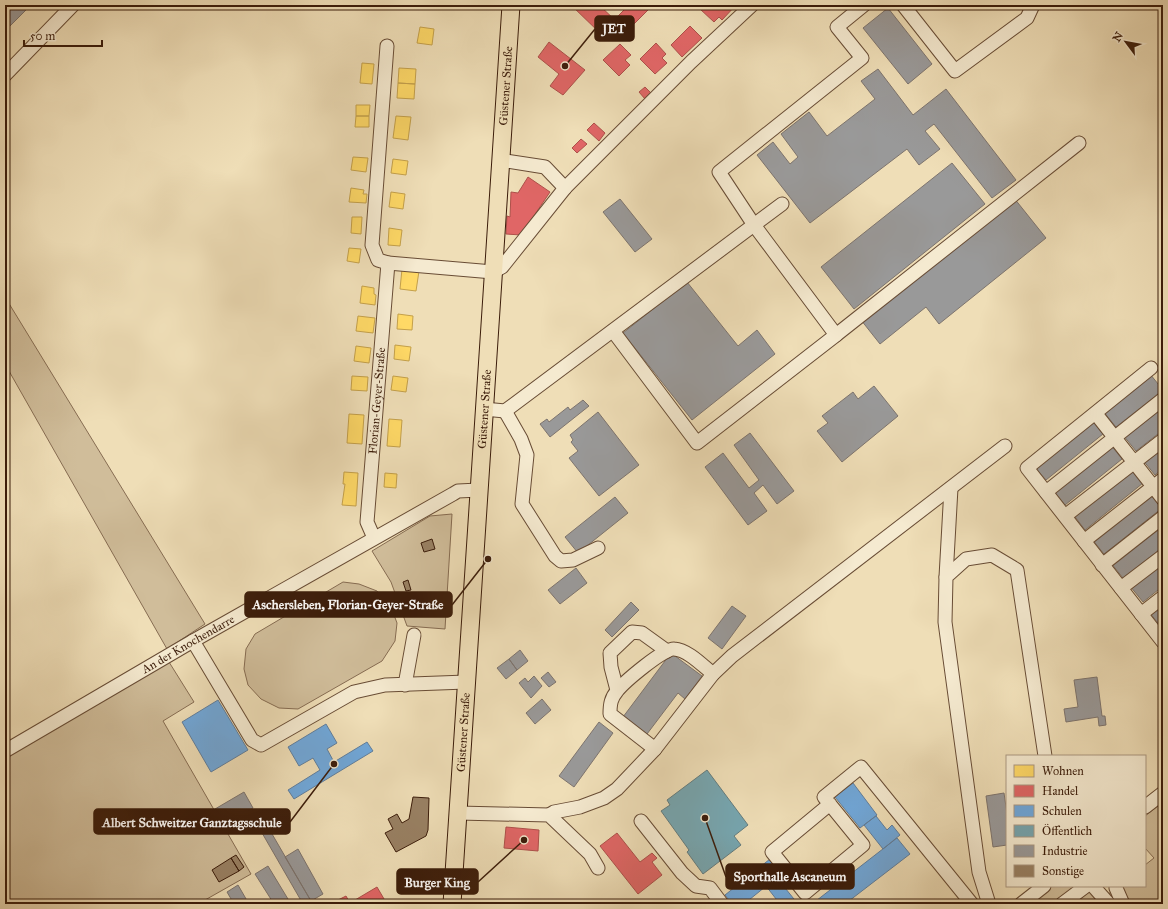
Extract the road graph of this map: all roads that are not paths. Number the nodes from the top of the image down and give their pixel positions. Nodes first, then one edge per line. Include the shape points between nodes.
1 (73, 5) edge
2 (511, 5) edge
3 (752, 5) edge
4 (864, 5) edge
5 (903, 5) edge
6 (1033, 5) edge
7 (387, 46) dead end
8 (5, 75) edge
9 (1079, 143) dead end
10 (500, 160) junction
11 (565, 188) junction
12 (782, 204) dead end
13 (754, 225) junction
14 (388, 264) junction
15 (493, 272) junction
16 (613, 331) junction
17 (836, 335) junction
18 (1151, 368) dead end
19 (1163, 400) edge
20 (484, 409) junction
21 (505, 411) junction
22 (1096, 414) junction
23 (1115, 438) junction
24 (1163, 440) edge
25 (1005, 446) dead end
26 (1134, 463) junction
27 (1158, 483) edge
28 (951, 488) junction
29 (479, 490) junction
30 (1046, 492) junction
31 (1163, 499) edge
32 (1065, 516) junction
33 (1163, 517) edge
34 (374, 538) junction
35 (1084, 541) junction
36 (598, 548) dead end
37 (1163, 556) edge
38 (1102, 564) junction
39 (946, 577) junction
40 (1121, 588) junction
41 (1163, 597) edge
42 (1141, 614) junction
43 (414, 635) dead end
44 (193, 641) junction
45 (1163, 642) edge
46 (666, 651) junction
47 (713, 674) junction
48 (466, 682) junction
49 (405, 685) junction
50 (617, 690) junction
51 (656, 749) junction
52 (5, 751) edge
53 (1045, 755) edge
54 (1163, 793) edge
55 (830, 804) junction
56 (1146, 807) edge
57 (458, 813) junction
58 (549, 816) junction
59 (641, 821) dead end
60 (598, 868) dead end
61 (1043, 887) edge
62 (1085, 887) edge
63 (1094, 887) edge
64 (1116, 888) dead end
65 (452, 904) edge
66 (722, 904) edge
67 (972, 904) edge
68 (989, 904) edge
69 (1022, 904) edge
70 (1062, 904) edge
71 (1109, 904) edge
72 (1124, 904) edge

1 - 8 street
2 - 10 main road, Güstener Straße
3 - 11 street
4 - 13 street via 837,27 862,58 719,172
5 - 6 street via 955,70 1027,18
7 - 14 street via 372,245 378,260
9 - 17 street
10 - 11 street via 545,167
10 - 15 main road, Güstener Straße
11 - 15 street via 507,263
12 - 13 street
13 - 16 street
13 - 17 street
14 - 15 street
14 - 34 street, Florian-Geyer-Straße via 367,522
15 - 20 main road, Güstener Straße
16 - 17 street via 697,444
16 - 21 street
18 - 22 street
19 - 23 street
20 - 21 street
20 - 29 main road, Güstener Straße
21 - 36 street via 527,455 522,504 555,556 561,561 573,560
22 - 23 street
22 - 30 street via 1027,468
23 - 26 street
23 - 30 street
24 - 26 street
25 - 28 street
26 - 27 street
26 - 32 street
27 - 31 street
27 - 35 street
28 - 39 street
28 - 47 street via 732,656
29 - 34 street, An der Knochendarre via 458,491
29 - 48 main road, Güstener Straße
30 - 32 street
32 - 35 street
33 - 38 street
34 - 44 street, An der Knochendarre
35 - 38 street
37 - 40 street
38 - 40 street
39 - 53 street via 966,559 992,555 1017,570
39 - 68 street via 945,622 979,872
40 - 42 street
41 - 42 street
42 - 45 street
43 - 49 street
44 - 49 street via 252,740 261,745 354,692 385,685
44 - 52 street, An der Knochendarre
46 - 47 street via 674,649 688,654
46 - 50 street
46 - 50 street via 642,633 632,632 610,653
47 - 51 street
48 - 49 street
48 - 57 main road, Güstener Straße
50 - 51 street via 610,703 610,714
51 - 58 street via 617,789 604,798 580,807 554,812
54 - 56 street
55 - 55 street via 863,845 805,893 772,852
55 - 67 street via 824,797 861,767
57 - 58 street
57 - 65 main road, Güstener Straße
58 - 60 street via 590,854
59 - 66 street via 682,873 696,886 710,888
61 - 69 street
62 - 70 street
63 - 71 street
64 - 72 street

